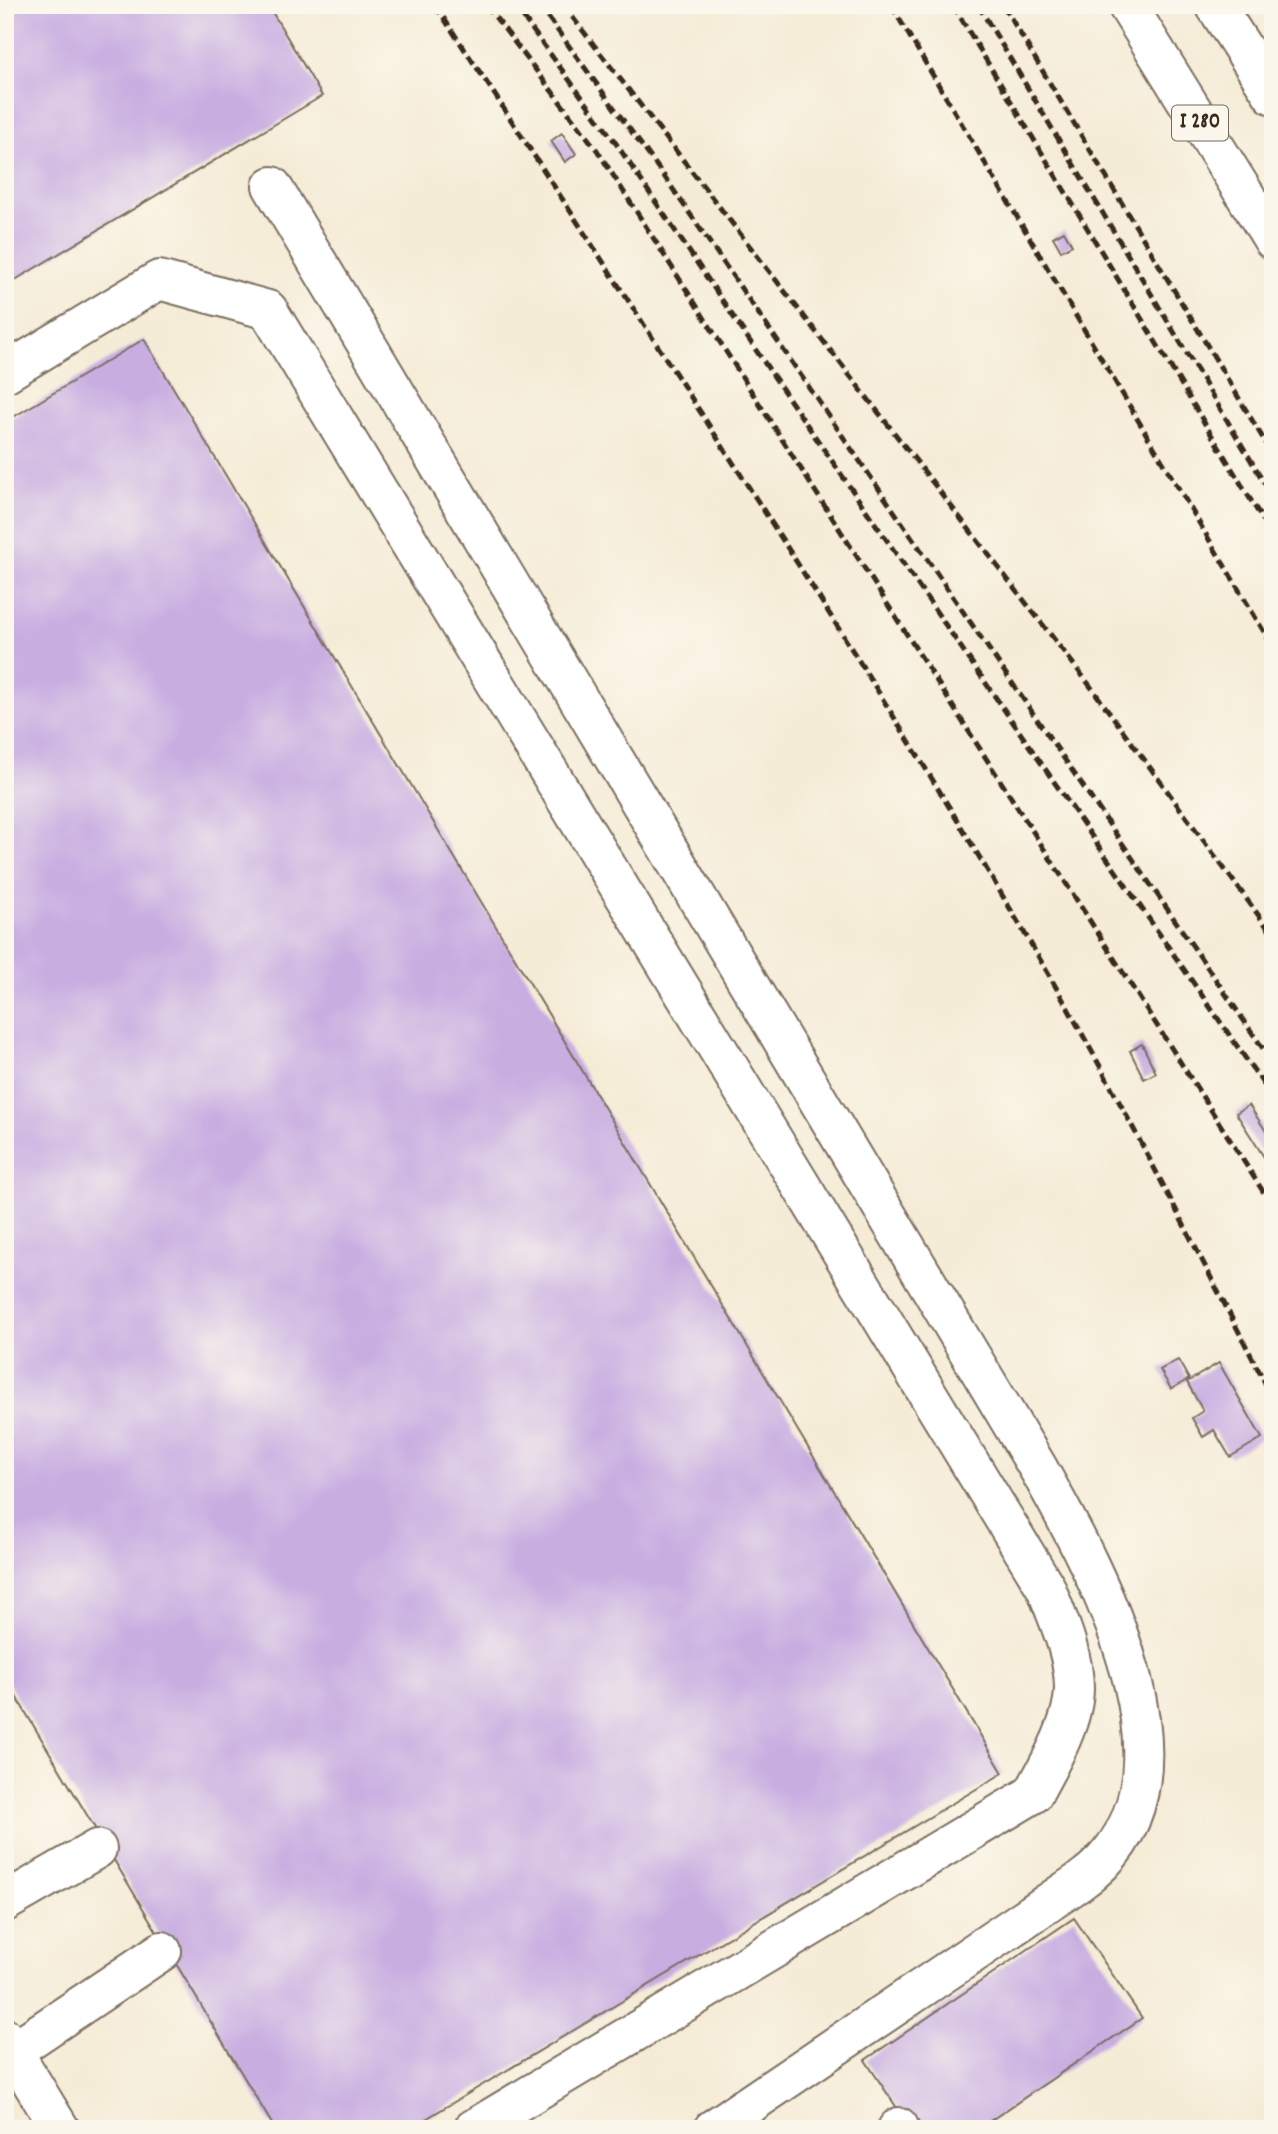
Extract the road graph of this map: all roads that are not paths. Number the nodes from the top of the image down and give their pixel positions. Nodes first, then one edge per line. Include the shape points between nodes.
1 (1128, 5) edge
2 (1215, 5) edge
3 (1273, 95) edge
4 (272, 186) dead end
5 (1273, 240) edge
6 (5, 373) edge
7 (97, 1849) dead end
8 (5, 1902) edge
9 (162, 1951) dead end
10 (9, 2045) edge
11 (60, 2129) edge
12 (473, 2129) edge
13 (713, 2129) edge

1 - 5 main road, I 280
2 - 3 main road
4 - 13 main road via 1050,1489 1101,1595 1132,1684 1143,1745 1141,1787 1128,1827 1103,1862
6 - 12 main road via 159,280 268,310 1046,1588 1063,1633 1074,1689 1060,1742 1033,1794
7 - 8 main road
9 - 10 main road
10 - 11 main road

